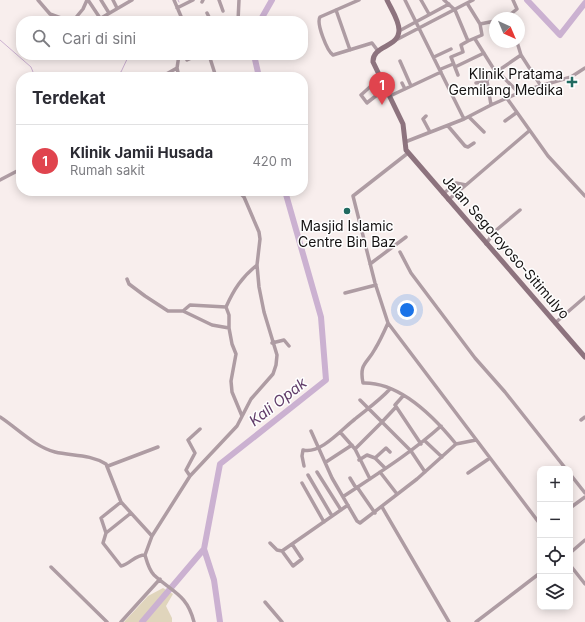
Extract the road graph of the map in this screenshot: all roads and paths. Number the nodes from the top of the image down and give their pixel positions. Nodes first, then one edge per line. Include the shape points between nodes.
1 (38, 0) edge
2 (87, 0) edge
3 (101, 0) edge
4 (113, 0) edge
5 (132, 0) edge
6 (174, 0) edge
7 (193, 0) edge
8 (219, 0) edge
9 (239, 0) edge
10 (359, 0) edge
11 (387, 0) edge
12 (406, 0) edge
13 (421, 0) edge
14 (444, 0) edge
15 (474, 0) edge
16 (513, 0) edge
17 (125, 2) edge
18 (467, 3) junction
19 (452, 7) junction
20 (117, 8) junction
21 (177, 8) junction
22 (336, 10) junction
23 (223, 11) dead end
24 (109, 12) junction
25 (513, 12) edge
26 (207, 13) dead end
27 (429, 14) junction
28 (56, 16) edge
29 (77, 16) edge
30 (99, 16) edge
31 (103, 16) edge
32 (180, 16) edge
33 (208, 16) edge
34 (238, 16) edge
35 (416, 22) junction
36 (489, 22) edge
37 (480, 24) junction
38 (420, 29) junction
39 (398, 32) junction
40 (475, 39) junction
41 (395, 40) junction
42 (468, 41) junction
43 (519, 48) edge
44 (451, 49) dead end
45 (350, 50) junction
46 (378, 50) junction
47 (484, 53) junction
48 (521, 55) junction
49 (434, 57) junction
50 (178, 60) edge
51 (211, 60) edge
52 (400, 61) dead end
53 (454, 66) junction
54 (177, 68) junction
55 (585, 68) edge
56 (441, 70) junction
57 (496, 71) junction
58 (170, 72) edge
59 (178, 72) edge
60 (214, 72) edge
61 (458, 75) dead end
62 (487, 81) junction
63 (402, 83) dead end
64 (476, 83) dead end
65 (411, 86) junction
66 (541, 86) junction
67 (386, 88) junction
68 (405, 89) junction
69 (518, 92) junction
70 (380, 93) junction
71 (390, 96) junction
72 (506, 97) junction
73 (491, 104) junction
74 (516, 113) junction
75 (426, 116) dead end
76 (469, 117) junction
77 (464, 119) junction
78 (505, 121) dead end
79 (448, 126) junction
80 (528, 131) junction
81 (430, 132) junction
82 (484, 132) dead end
83 (405, 142) junction
84 (474, 143) dead end
85 (408, 153) junction
86 (16, 172) edge
87 (0, 180) edge
88 (466, 185) junction
89 (443, 194) junction
90 (585, 196) edge
91 (244, 197) edge
92 (448, 200) junction
93 (520, 210) dead end
94 (406, 237) dead end
95 (486, 244) junction
96 (400, 252) dead end
97 (370, 264) junction
98 (257, 265) junction
99 (127, 279) dead end
100 (376, 285) junction
101 (345, 294) dead end
102 (585, 297) edge
103 (226, 307) junction
104 (183, 311) junction
105 (555, 322) junction
106 (388, 323) junction
107 (229, 328) junction
108 (272, 343) junction
109 (289, 346) dead end
110 (585, 357) edge
111 (390, 389) junction
112 (403, 396) junction
113 (360, 400) dead end
114 (396, 407) junction
115 (368, 410) junction
116 (242, 416) junction
117 (0, 417) edge
118 (585, 417) edge
119 (581, 420) dead end
120 (382, 422) junction
121 (441, 426) junction
122 (200, 429) dead end
123 (311, 431) dead end
124 (340, 432) junction
125 (476, 440) junction
126 (425, 441) junction
127 (421, 444) junction
128 (456, 444) junction
129 (352, 446) junction
130 (319, 447) junction
131 (158, 448) dead end
132 (355, 450) junction
133 (411, 451) junction
134 (390, 452) dead end
135 (442, 457) junction
136 (375, 458) junction
137 (490, 458) junction
138 (359, 460) junction
139 (326, 462) junction
140 (108, 466) junction
141 (304, 466) dead end
142 (564, 466) edge
143 (385, 468) junction
144 (317, 472) dead end
145 (380, 472) junction
146 (425, 472) junction
147 (468, 473) dead end
148 (308, 475) dead end
149 (190, 476) junction
150 (332, 476) junction
151 (350, 478) dead end
152 (573, 478) edge
153 (370, 479) junction
154 (323, 482) junction
155 (302, 483) dead end
156 (357, 488) junction
157 (585, 493) edge
158 (397, 494) junction
159 (344, 496) junction
160 (585, 497) edge
161 (121, 502) junction
162 (348, 505) junction
163 (573, 506) edge
164 (382, 507) junction
165 (341, 510) junction
166 (131, 513) junction
167 (374, 513) junction
168 (332, 516) junction
169 (537, 520) edge
170 (324, 522) junction
171 (106, 533) junction
172 (152, 536) junction
173 (585, 540) edge
174 (270, 543) dead end
175 (292, 544) junction
176 (573, 550) edge
177 (282, 551) junction
178 (145, 555) junction
179 (51, 567) dead end
180 (573, 569) edge
181 (539, 574) edge
182 (160, 579) junction
183 (585, 584) edge
184 (265, 602) dead end
185 (481, 620) edge
186 (107, 622) edge
187 (121, 622) edge
188 (194, 622) edge
189 (282, 622) edge
190 (448, 622) edge
191 (476, 622) edge

1 - 28 street via 48,13
2 - 29 street
2 - 30 street
3 - 24 street
4 - 20 street
5 - 17 street
6 - 21 street
7 - 21 street
8 - 23 street
9 - 34 street
10 - 22 street
11 - 39 main road
12 - 35 street
13 - 27 street
14 - 19 street
15 - 18 street
16 - 25 street via 517,9
17 - 20 street
18 - 19 street
18 - 37 street
19 - 27 street
19 - 38 street
19 - 42 street
20 - 24 street
21 - 32 street
22 - 45 street
22 - 45 street via 320,17 318,22 330,53 335,55
24 - 31 street
26 - 33 street
27 - 35 street
35 - 38 street
35 - 39 street
36 - 37 street
37 - 40 street via 482,33
38 - 41 street
38 - 49 street
39 - 41 main road
40 - 42 street
40 - 47 street
41 - 46 main road
42 - 53 street via 461,45 463,52 451,57
43 - 48 street
44 - 49 street
45 - 46 street via 372,43
46 - 67 main road via 373,62
47 - 53 street
47 - 57 street
48 - 57 street
48 - 66 street
49 - 56 street
50 - 54 street
51 - 60 street
52 - 65 street
53 - 56 street
53 - 61 street
54 - 58 street
54 - 59 street
55 - 66 street via 571,77
56 - 65 street
56 - 77 street
57 - 62 street
57 - 69 street
62 - 64 street
62 - 73 street
63 - 68 street
65 - 68 street
66 - 69 street
67 - 70 street
67 - 71 main road
68 - 71 street
69 - 72 street
70 - 70 street via 367,103 361,95 372,85
71 - 83 main road via 403,124
72 - 73 street
72 - 74 street
73 - 76 street
74 - 78 street
74 - 80 street
75 - 81 street via 423,119
76 - 77 street
76 - 82 street
77 - 79 street
79 - 81 street
79 - 84 street via 464,146
80 - 88 street
80 - 90 street
81 - 83 street
83 - 85 main road
85 - 89 main road, Jalan Segoroyoso-Sitimulyo
85 - 97 street via 353,196
86 - 87 street
88 - 89 street via 456,183
88 - 92 street
89 - 92 main road, Jalan Segoroyoso-Sitimulyo
91 - 98 street via 260,235
92 - 95 main road, Jalan Segoroyoso-Sitimulyo
93 - 95 street via 494,232
94 - 97 street
95 - 105 main road, Jalan Segoroyoso-Sitimulyo
96 - 142 street via 411,273 475,358
97 - 100 street
98 - 103 street via 234,288
98 - 108 street via 259,287
99 - 104 street via 129,284 168,311
100 - 101 street
100 - 106 street
102 - 105 street
103 - 104 street via 190,305
103 - 107 street
104 - 107 street via 212,325
105 - 110 main road, Jalan Segoroyoso-Sitimulyo
106 - 111 street via 375,351 365,361 362,374 363,383 373,383
106 - 125 street
107 - 116 street via 236,354 232,387
108 - 109 street via 284,340
108 - 116 street via 277,355 273,374 251,399
111 - 112 street
111 - 115 street
112 - 114 street
112 - 121 street
113 - 115 street
114 - 120 street
114 - 127 street
115 - 120 street
115 - 124 street
116 - 149 street via 237,426
117 - 140 street via 54,452 92,458
118 - 119 street
120 - 132 street
120 - 133 street
121 - 126 street
121 - 128 street
122 - 149 street via 188,440 195,453 186,467
123 - 130 street
124 - 129 street
124 - 130 street
125 - 128 street
125 - 137 street
126 - 127 street
126 - 135 street
127 - 133 street
128 - 135 street
129 - 132 street
129 - 139 street
130 - 139 street
130 - 141 street via 303,450
131 - 140 street
132 - 138 street
133 - 143 street
133 - 146 street
134 - 136 street via 386,448
135 - 146 street
136 - 138 street via 367,455
136 - 143 street
137 - 147 street
137 - 169 street
138 - 153 street
139 - 150 street
140 - 161 street
143 - 145 street
144 - 154 street
145 - 153 street
145 - 158 street
146 - 158 street
148 - 168 street
149 - 172 street
150 - 154 street
150 - 159 street
151 - 156 street
152 - 157 street
153 - 156 street
154 - 165 street
155 - 170 street
156 - 159 street
156 - 167 street
158 - 164 street
159 - 162 street
160 - 163 street
161 - 166 street
161 - 171 street via 101,518
162 - 165 street
162 - 167 street via 360,523
164 - 167 street
164 - 190 street
165 - 168 street
166 - 171 street
166 - 172 street
168 - 170 street
170 - 175 street
171 - 178 street via 103,543 121,566 127,565 138,555
172 - 178 street
173 - 176 street
174 - 177 street
175 - 177 street
175 - 177 street via 301,560 293,566
178 - 182 street via 148,567
179 - 186 street
180 - 183 street
181 - 185 street
182 - 187 street
182 - 188 street via 187,604
184 - 189 street
185 - 191 street

